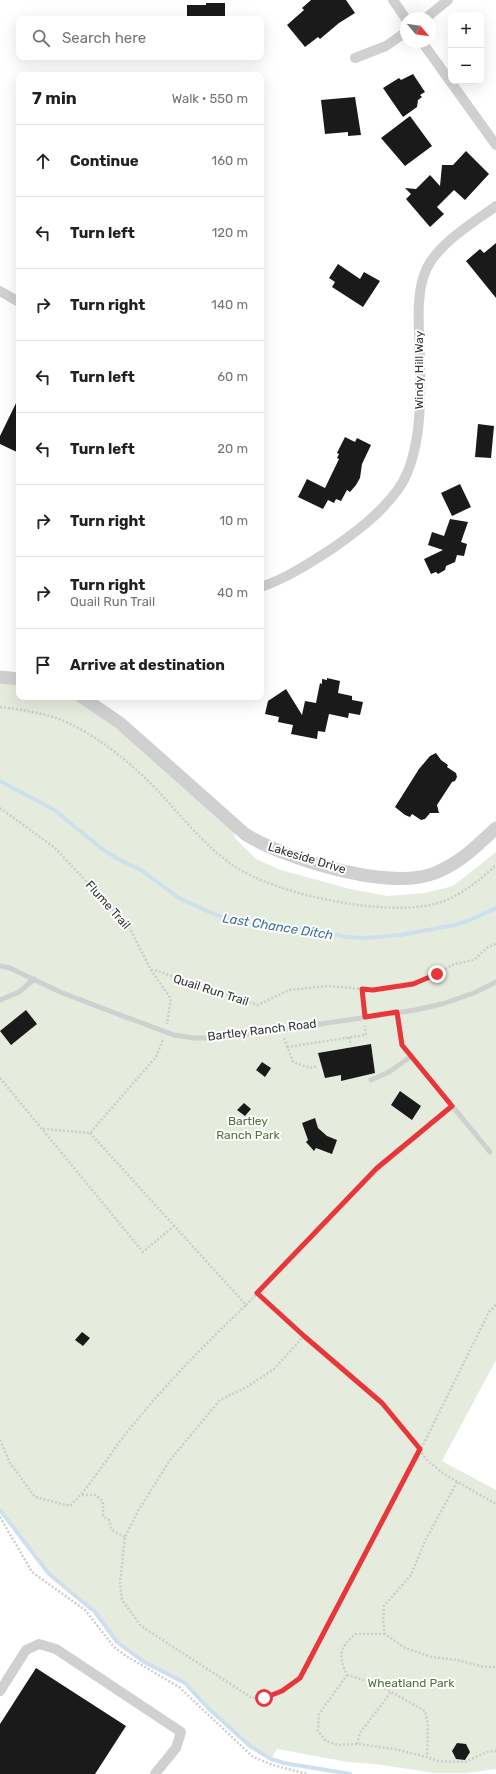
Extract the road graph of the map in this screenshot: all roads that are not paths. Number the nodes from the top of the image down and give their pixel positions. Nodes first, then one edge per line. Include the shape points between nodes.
1 (393, 0) edge
2 (448, 0) edge
3 (401, 12) edge
4 (433, 12) edge
5 (400, 36) edge
6 (426, 48) edge
7 (355, 58) dead end
8 (496, 145) edge
9 (496, 206) edge
10 (0, 292) edge
11 (16, 300) edge
12 (264, 586) edge
13 (0, 677) edge
14 (16, 679) edge
15 (86, 700) edge
16 (496, 828) edge
17 (1, 966) edge
18 (34, 979) junction
19 (496, 982) edge
20 (0, 1000) edge
21 (397, 1012) junction
22 (412, 1056) junction
23 (370, 1080) dead end
24 (452, 1106) junction
25 (490, 1152) dead end
26 (377, 1168) road end
27 (0, 1691) edge
28 (155, 1774) edge

1 - 3 street
2 - 4 street
5 - 7 street via 386,46
6 - 8 street
9 - 12 street, Windy Hill Way via 435,253 426,269 421,289 420,314 421,400 416,438 402,483 387,504 354,534 309,564
10 - 11 street
13 - 14 street
15 - 16 street, Lakeside Drive via 120,723 245,834 305,860 381,877 421,877 454,864
17 - 18 lane, Bartley Ranch Road
18 - 20 lane via 19,992
18 - 21 lane, Bartley Ranch Road via 60,992 165,1032 194,1038 282,1030
19 - 21 lane, Bartley Ranch Road via 442,1004
21 - 22 lane via 402,1045
22 - 23 lane
22 - 24 lane
24 - 25 lane
24 - 26 lane
27 - 28 street via 26,1650 39,1644 56,1649 181,1732 176,1748

